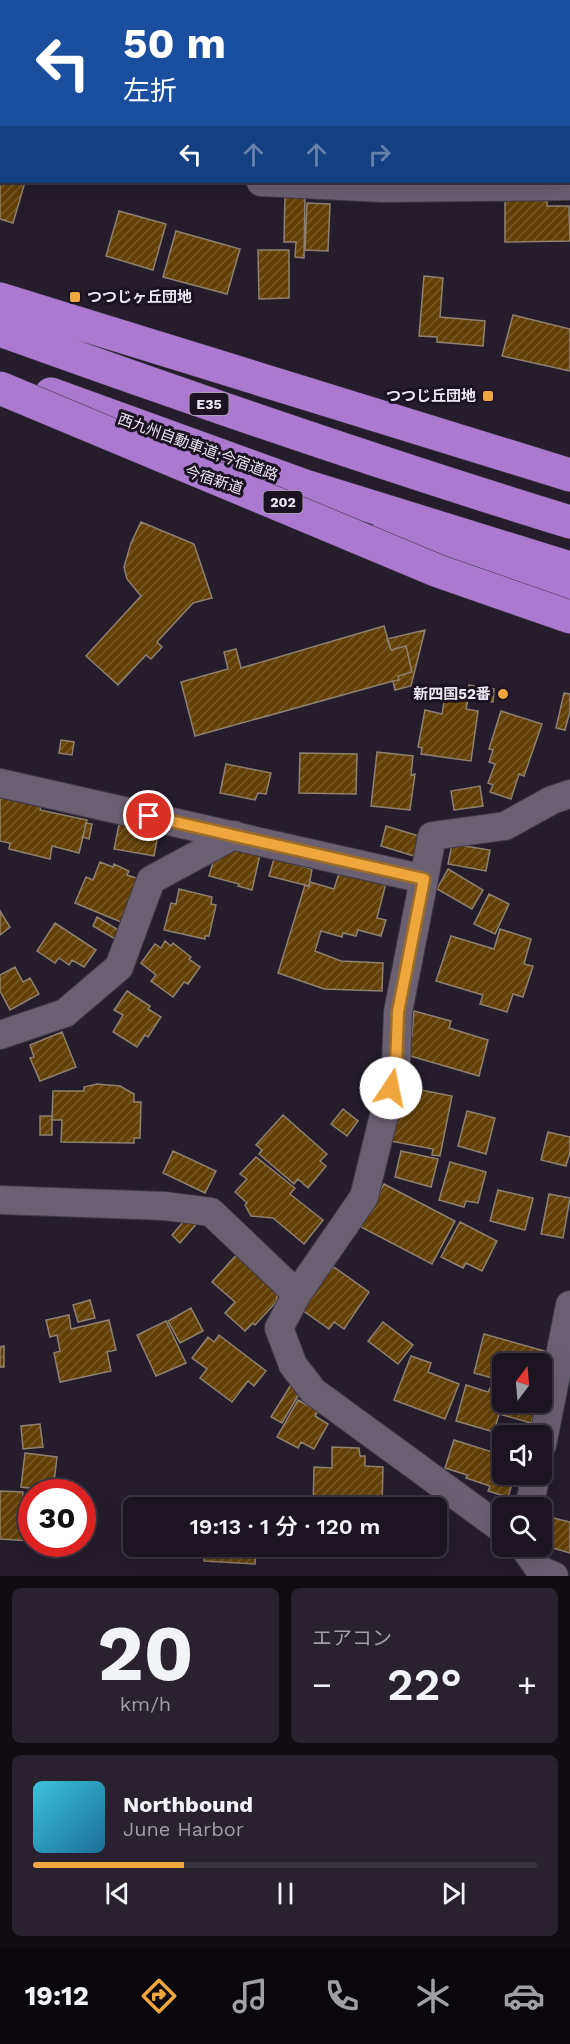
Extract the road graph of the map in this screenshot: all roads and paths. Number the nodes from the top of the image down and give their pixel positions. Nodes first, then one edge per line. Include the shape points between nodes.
1 (281, 183) edge
2 (570, 186) edge
3 (0, 299) edge
4 (0, 330) edge
5 (0, 375) edge
6 (0, 388) edge
7 (0, 397) edge
8 (570, 476) edge
9 (570, 522) edge
10 (570, 568) edge
11 (570, 595) edge
12 (570, 617) edge
13 (0, 783) edge
14 (570, 794) edge
15 (234, 835) junction
16 (424, 879) junction
17 (0, 1035) edge
18 (0, 1200) edge
19 (297, 1294) junction
20 (570, 1305) edge
21 (546, 1425) edge
22 (492, 1522) edge
23 (531, 1557) edge
24 (554, 1576) edge

1 - 2 street via 382,188
3 - 8 highway
4 - 9 highway, E35 via 419,476
5 - 10 highway, 西九州自動車道;今宿道路 via 305,486
6 - 12 highway, bridge via 438,571
7 - 11 highway, 今宿新道 / 202 via 175,467
13 - 15 street
14 - 16 street via 505,826 432,836
15 - 16 street
15 - 17 street via 151,880 119,967 65,1013
16 - 19 street via 398,1012 396,1066 364,1197
18 - 19 street via 165,1206 211,1212
19 - 22 street via 279,1329 293,1365 313,1391
20 - 21 street
23 - 24 street via 540,1570

